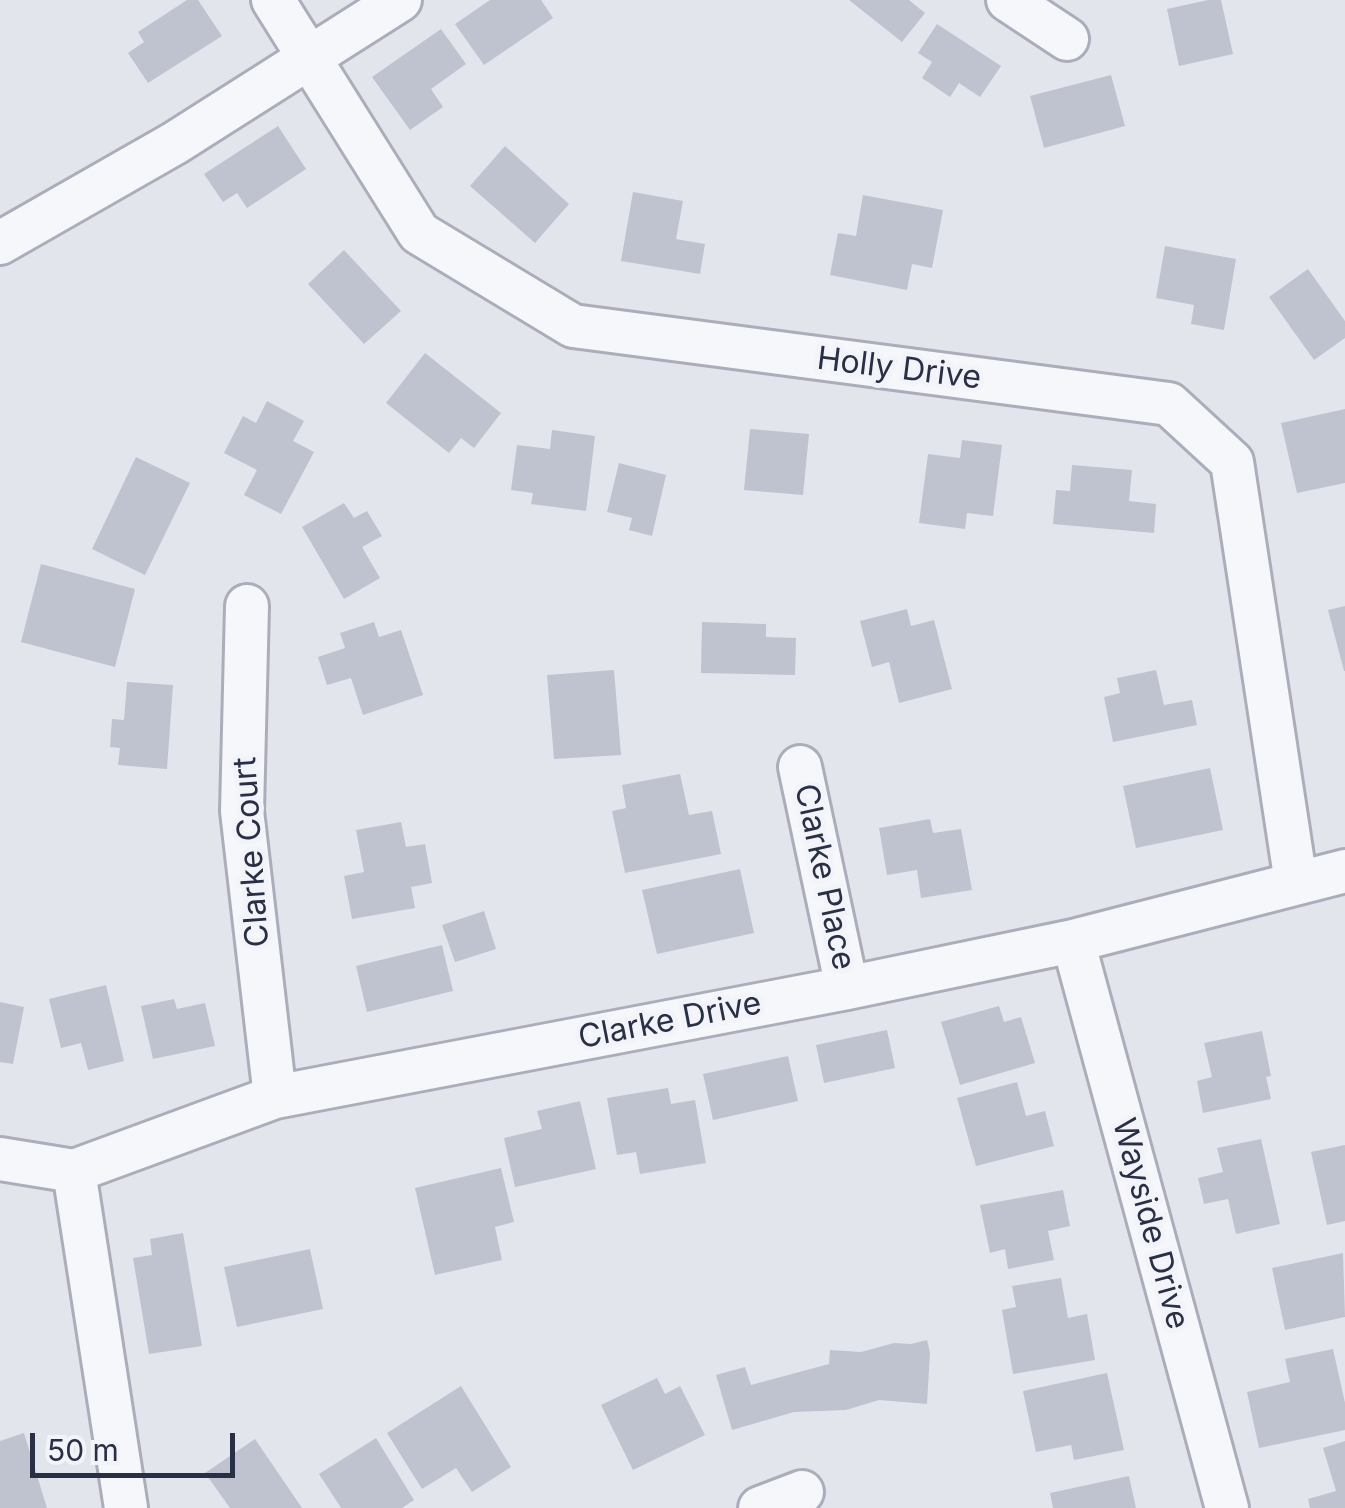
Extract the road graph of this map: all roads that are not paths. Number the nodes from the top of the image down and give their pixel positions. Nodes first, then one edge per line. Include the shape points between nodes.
1 (273, 0) edge
2 (400, 0) edge
3 (1008, 0) edge
4 (1068, 39) dead end
5 (310, 57) junction
6 (0, 243) edge
7 (248, 606) dead end
8 (800, 766) dead end
9 (1345, 871) edge
10 (1296, 882) junction
11 (1074, 941) junction
12 (847, 988) junction
13 (275, 1097) junction
14 (0, 1158) edge
15 (74, 1170) junction
16 (802, 1492) dead end
17 (126, 1508) edge
18 (760, 1508) edge
19 (1227, 1508) edge

1 - 5 street, Holly Drive
2 - 5 street
3 - 4 street
5 - 6 street
5 - 10 street, Holly Drive via 420,233 573,326 1168,404 1232,462
7 - 13 street, Clarke Court via 242,812
8 - 12 street, Clarke Place
9 - 10 street, Clarke Drive
10 - 11 street, Clarke Drive
11 - 12 street, Clarke Drive
11 - 19 street, Wayside Drive
12 - 13 street, Clarke Drive
13 - 15 street, Clarke Drive
14 - 15 street, Clarke Drive
15 - 17 street
16 - 18 street

